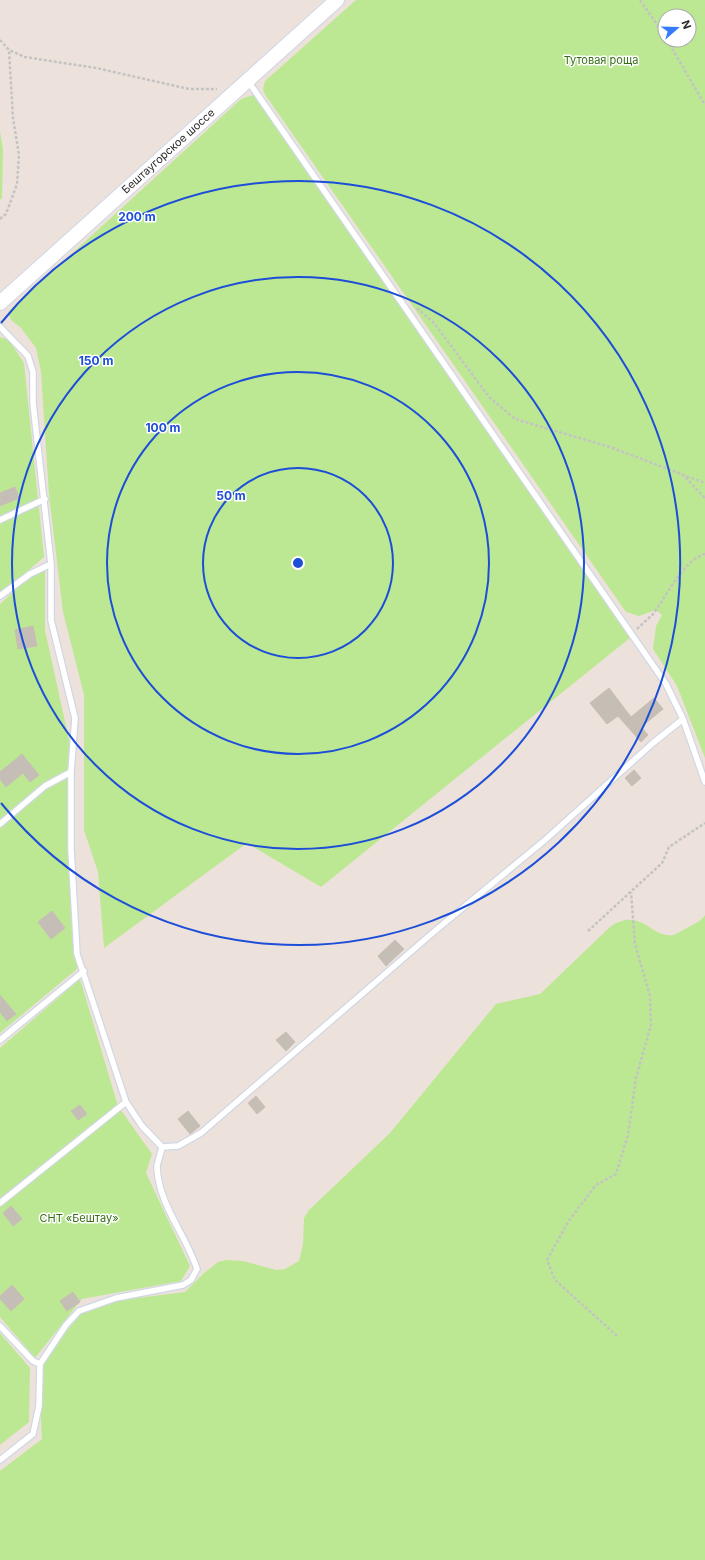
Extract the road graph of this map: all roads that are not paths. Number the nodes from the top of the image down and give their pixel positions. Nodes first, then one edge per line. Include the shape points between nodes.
1 (337, 0) edge
2 (247, 80) junction
3 (0, 303) edge
4 (0, 327) edge
5 (45, 499) junction
6 (0, 520) edge
7 (51, 564) junction
8 (0, 596) edge
9 (683, 719) junction
10 (71, 772) junction
11 (705, 782) edge
12 (0, 824) edge
13 (84, 971) junction
14 (0, 1040) edge
15 (126, 1102) junction
16 (162, 1147) junction
17 (0, 1203) edge
18 (0, 1326) edge
19 (40, 1364) junction
20 (0, 1460) edge

1 - 2 street, Бештаугорское шоссе
2 - 3 street, Бештаугорское шоссе
2 - 9 lane via 666,684
4 - 5 lane via 28,356 33,372 33,404
5 - 6 lane
5 - 7 lane
7 - 8 lane via 30,574
7 - 10 lane via 51,620 75,718
9 - 11 lane
9 - 16 lane via 201,1133 178,1146
10 - 12 lane via 45,786
10 - 13 lane via 71,849 77,954
13 - 14 lane
13 - 15 lane
15 - 16 lane via 142,1126
15 - 17 lane
16 - 19 lane via 157,1167 162,1193 198,1268 191,1280 183,1285 116,1298 79,1311 66,1324
18 - 19 lane via 33,1361
19 - 20 lane via 39,1406 32,1434

